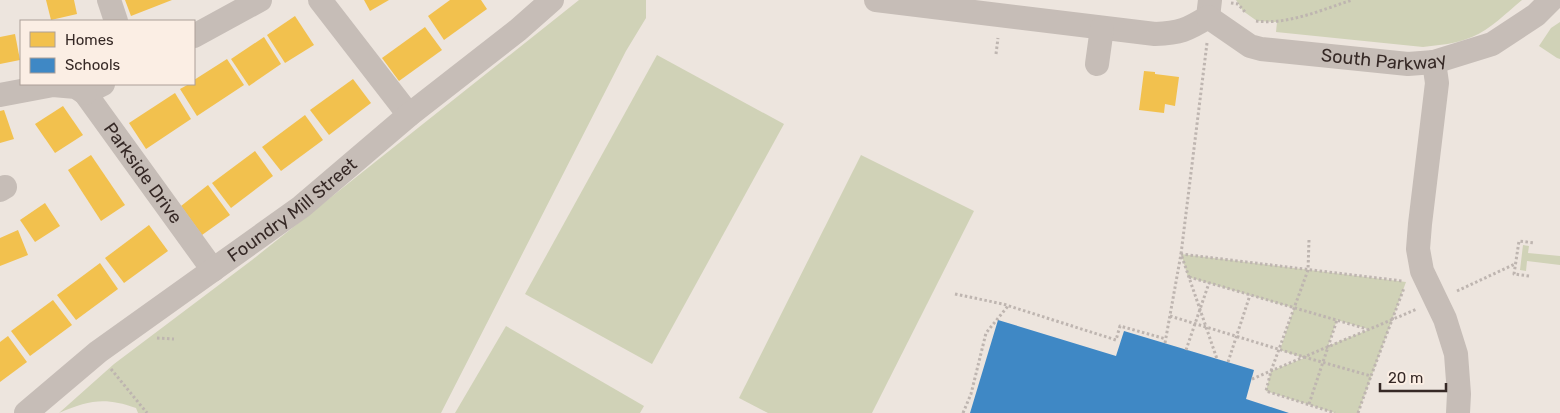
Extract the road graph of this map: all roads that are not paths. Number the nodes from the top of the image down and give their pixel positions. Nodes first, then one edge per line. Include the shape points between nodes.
1 (109, 0) edge
2 (260, 0) edge
3 (320, 0) edge
4 (552, 0) edge
5 (876, 0) edge
6 (1551, 0) edge
7 (914, 2) edge
8 (1210, 6) edge
9 (1038, 10) edge
10 (116, 20) edge
11 (1102, 28) junction
12 (195, 35) edge
13 (1434, 62) junction
14 (1098, 64) dead end
15 (94, 88) edge
16 (0, 95) edge
17 (408, 115) junction
18 (213, 270) junction
19 (26, 413) edge
20 (1458, 413) edge

1 - 10 street
2 - 12 street
3 - 17 street
4 - 17 street, Foundry Mill Street
5 - 7 street
6 - 13 street, South Parkway via 1536,15 1492,44
7 - 9 street
8 - 11 street via 1194,26 1177,33
8 - 13 street, South Parkway via 1250,46 1261,49 1408,64
9 - 11 street
11 - 14 street
13 - 20 street via 1437,83 1418,249 1422,271 1445,319 1456,354
15 - 16 street via 53,85
15 - 18 street, Parkside Drive
17 - 18 street, Foundry Mill Street via 301,207
18 - 19 street, Foundry Mill Street via 98,352

